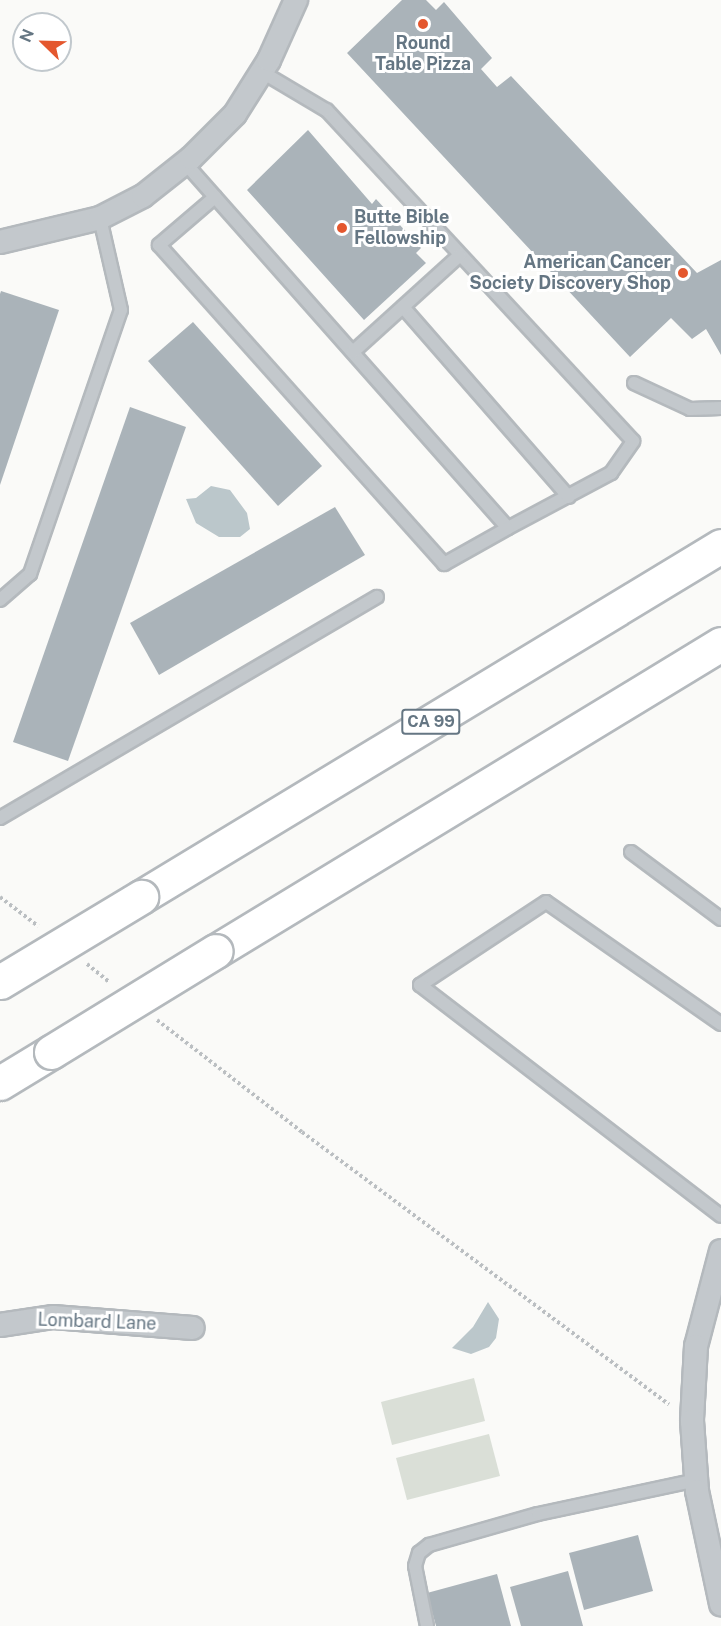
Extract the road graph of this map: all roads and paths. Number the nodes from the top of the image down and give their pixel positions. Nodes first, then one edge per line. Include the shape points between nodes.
1 (296, 0) edge
2 (262, 72) junction
3 (185, 163) junction
4 (215, 197) junction
5 (100, 218) junction
6 (0, 242) edge
7 (460, 255) junction
8 (403, 307) junction
9 (353, 352) junction
10 (634, 383) dead end
11 (721, 408) edge
12 (569, 497) junction
13 (508, 528) junction
14 (721, 546) edge
15 (377, 597) dead end
16 (0, 600) edge
17 (721, 644) edge
18 (0, 818) edge
19 (632, 852) dead end
20 (0, 897) edge
21 (721, 919) edge
22 (47, 933) dead end
23 (85, 963) dead end
24 (0, 982) edge
25 (113, 985) dead end
26 (151, 1014) dead end
27 (721, 1024) edge
28 (0, 1083) edge
29 (721, 1216) edge
30 (721, 1251) edge
31 (0, 1325) edge
32 (194, 1328) dead end
33 (692, 1421) junction
34 (696, 1480) junction
35 (721, 1604) edge
36 (427, 1626) edge

1 - 2 street
2 - 3 street via 235,114
2 - 7 lane via 326,110
3 - 4 lane
3 - 5 street via 143,196
4 - 9 lane
4 - 13 lane via 159,244 444,564
5 - 6 street
5 - 16 lane via 121,310 30,574
7 - 8 lane
7 - 12 lane via 633,441 611,473
8 - 9 lane
8 - 12 lane
9 - 13 lane
10 - 11 lane via 690,409
12 - 13 lane
14 - 24 highway, CA 99, bridge
15 - 18 lane
17 - 28 highway, bridge
19 - 21 lane
20 - 22 path
23 - 25 path
26 - 33 path via 311,1139
27 - 29 lane via 546,902 420,984
30 - 33 street via 696,1346
31 - 32 street, Lombard Lane via 53,1317
33 - 34 street
34 - 35 street
34 - 36 lane via 538,1514 429,1545 419,1553 415,1566

